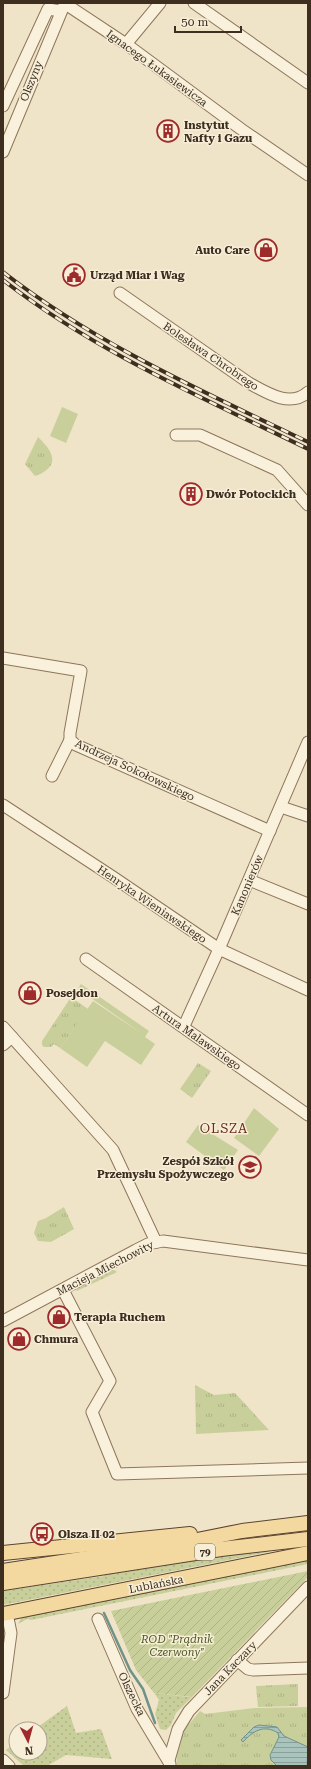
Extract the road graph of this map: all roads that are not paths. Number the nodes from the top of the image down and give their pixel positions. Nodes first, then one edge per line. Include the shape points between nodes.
1 (160, 3) edge
2 (194, 3) edge
3 (64, 5) edge
4 (126, 44) junction
5 (308, 83) edge
6 (3, 106) edge
7 (3, 152) edge
8 (308, 175) edge
9 (120, 293) dead end
10 (308, 392) edge
11 (176, 435) dead end
12 (308, 504) edge
13 (3, 658) edge
14 (70, 740) junction
15 (308, 742) edge
16 (52, 776) dead end
17 (3, 805) edge
18 (281, 807) junction
19 (308, 816) edge
20 (270, 831) junction
21 (249, 880) junction
22 (308, 904) edge
23 (219, 949) junction
24 (86, 959) dead end
25 (308, 990) edge
26 (184, 1026) junction
27 (3, 1027) edge
28 (7, 1041) edge
29 (308, 1115) edge
30 (156, 1242) junction
31 (308, 1260) edge
32 (63, 1290) junction
33 (3, 1321) edge
34 (308, 1468) edge
35 (308, 1523) edge
36 (242, 1531) junction
37 (308, 1539) edge
38 (3, 1553) edge
39 (305, 1554) edge
40 (102, 1562) junction
41 (3, 1571) edge
42 (3, 1583) edge
43 (308, 1587) edge
44 (5, 1614) edge
45 (98, 1619) dead end
46 (237, 1660) junction
47 (308, 1668) edge
48 (3, 1693) edge
49 (3, 1760) edge
50 (170, 1763) edge
51 (9, 1766) edge

1 - 4 street
2 - 5 street
3 - 4 street, Ignacego Łukasiewicza
3 - 6 street, Olszyny via 48,9
3 - 7 street, Olszyny
4 - 8 street, Ignacego Łukasiewicza
9 - 10 street, Bolesława Chrobrego via 265,392 279,398 290,399 300,398
11 - 12 street via 200,435 277,470
13 - 14 street, Andrzeja Sokołowskiego via 81,671
14 - 16 street
14 - 20 street, Andrzeja Sokołowskiego via 76,745
15 - 18 street, Kanonierów
17 - 23 street, Henryka Wieniawskiego
18 - 19 street
18 - 20 street, Kanonierów
20 - 21 street, Kanonierów
21 - 22 street
21 - 23 street, Kanonierów
23 - 25 street, Henryka Wieniawskiego
23 - 26 street, Kanonierów
24 - 26 street, Artura Malawskiego
26 - 29 street, Artura Malawskiego
27 - 28 street
28 - 30 street via 112,1150
30 - 31 street, Macieja Miechowity
30 - 32 street, Macieja Miechowity via 136,1250
32 - 33 street, Macieja Miechowity
32 - 34 street via 110,1381 92,1412 117,1474
35 - 36 main road, 79
36 - 38 main road via 166,1535
36 - 40 main road, 79
37 - 40 main road, Lublańska / 79
39 - 44 main road, Lublańska
40 - 41 main road, 79
40 - 42 main road, 79
43 - 46 street, Jana Kaczary
44 - 48 street via 11,1633
45 - 50 street, Olszecka via 137,1709
46 - 47 street via 253,1670
46 - 50 street, Jana Kaczary via 189,1711 178,1729
49 - 51 street

